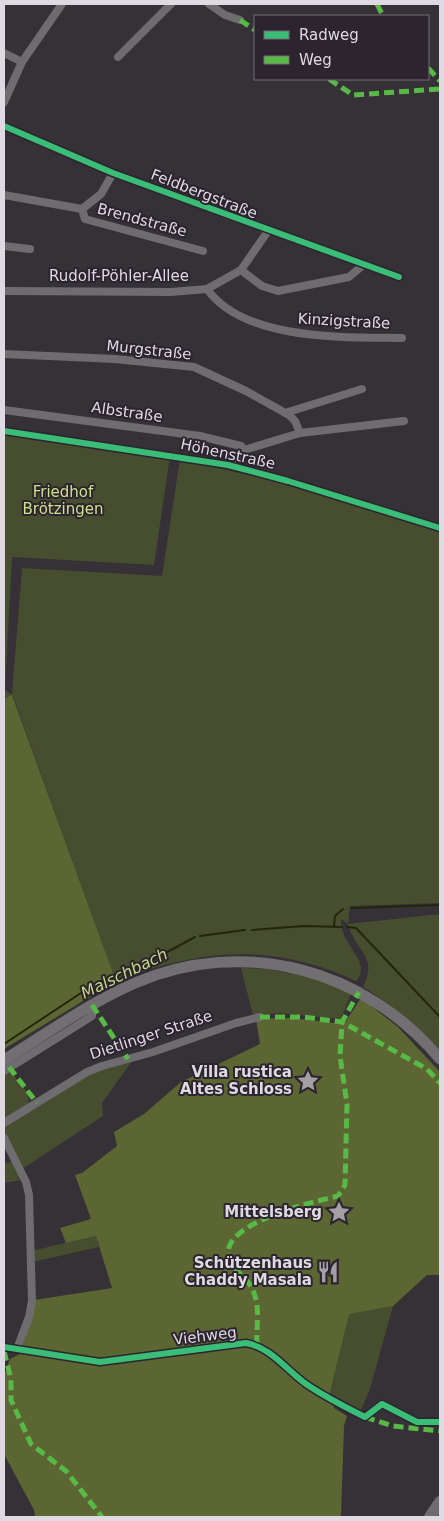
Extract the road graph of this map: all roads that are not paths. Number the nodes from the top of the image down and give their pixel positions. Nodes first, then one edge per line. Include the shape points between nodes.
1 (62, 4) edge
2 (171, 4) edge
3 (209, 4) edge
4 (240, 20) dead end
5 (4, 53) edge
6 (118, 57) dead end
7 (22, 62) junction
8 (4, 102) edge
9 (4, 126) edge
10 (113, 172) junction
11 (4, 195) edge
12 (82, 209) junction
13 (268, 231) junction
14 (4, 246) edge
15 (30, 249) dead end
16 (203, 251) dead end
17 (362, 266) junction
18 (241, 270) junction
19 (399, 278) dead end
20 (207, 289) junction
21 (4, 291) edge
22 (402, 338) dead end
23 (4, 354) edge
24 (362, 389) dead end
25 (4, 410) edge
26 (285, 412) junction
27 (404, 421) dead end
28 (4, 431) edge
29 (300, 433) junction
30 (244, 450) junction
31 (228, 465) junction
32 (440, 528) edge
33 (92, 1005) junction
34 (260, 1017) dead end
35 (440, 1059) edge
36 (4, 1060) edge
37 (4, 1071) edge
38 (4, 1123) edge
39 (4, 1138) edge
40 (4, 1347) edge
41 (17, 1350) junction
42 (440, 1422) edge
43 (440, 1502) edge
44 (430, 1517) edge

1 - 7 street
2 - 6 street
3 - 4 street
5 - 7 street
7 - 8 street
9 - 10 street, Feldbergstraße
10 - 12 street, Brendstraße via 101,194
10 - 13 street, Feldbergstraße
11 - 12 street, Brendstraße
12 - 16 street, Brendstraße via 84,219
13 - 17 street, Feldbergstraße
13 - 18 street, Rudolf-Pöhler-Allee
14 - 15 street
17 - 18 street via 348,277 278,291 262,286
17 - 19 street, Feldbergstraße
18 - 20 street, Rudolf-Pöhler-Allee
20 - 21 street, Rudolf-Pöhler-Allee via 171,292
20 - 22 street, Kinzigstraße via 225,308 276,329 304,335
23 - 26 street, Murgstraße via 194,368
24 - 26 street
25 - 30 street, Albstraße via 200,436 241,446
26 - 29 street, Murgstraße via 295,421
27 - 29 street
28 - 31 street, Höhenstraße
29 - 30 street
30 - 31 street
31 - 32 street, Höhenstraße via 288,480
33 - 35 main road via 135,983 180,969 225,963 284,966 322,975 360,992 408,1026
33 - 36 main road
33 - 37 street via 92,1016
34 - 38 street, Dietlinger Straße via 87,1072
39 - 41 street via 29,1195 32,1301
40 - 41 street, Viehweg
41 - 42 street, Viehweg via 100,1362 246,1343 270,1352 305,1383 365,1416 382,1404 417,1422
43 - 44 highway

